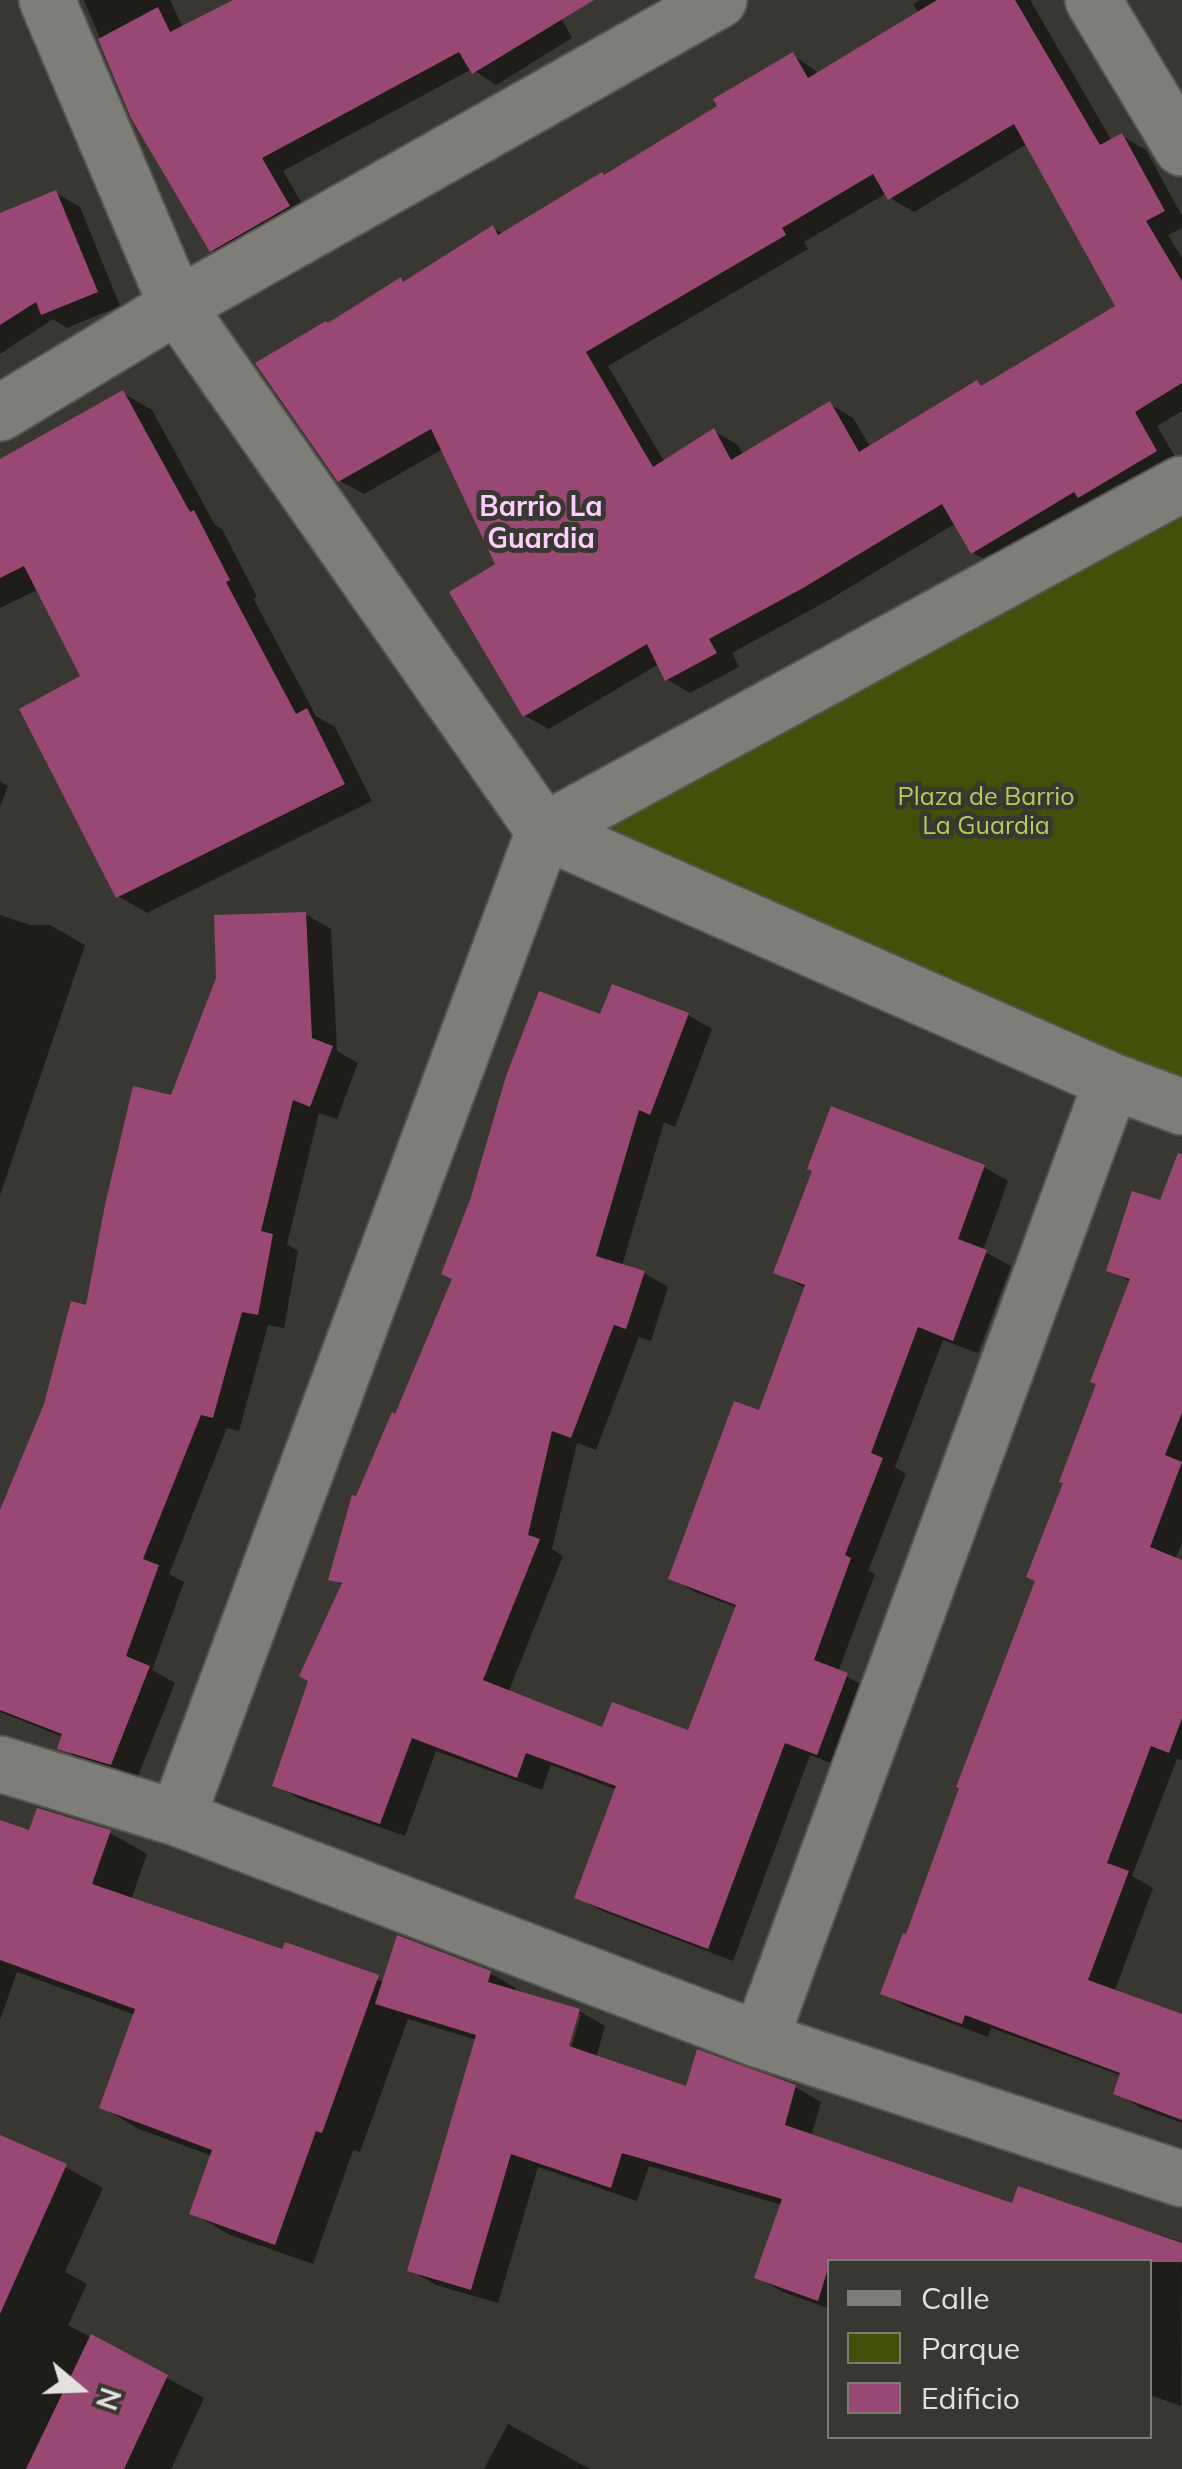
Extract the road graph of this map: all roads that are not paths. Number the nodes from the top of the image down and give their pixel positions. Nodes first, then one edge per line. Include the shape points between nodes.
1 (47, 0) edge
2 (718, 0) edge
3 (1093, 0) edge
4 (1182, 148) edge
5 (176, 306) junction
6 (0, 413) edge
7 (1182, 484) edge
8 (544, 831) junction
9 (1112, 1080) junction
10 (1182, 1107) edge
11 (0, 1764) edge
12 (177, 1818) junction
13 (760, 2040) junction
14 (1182, 2179) edge

1 - 5 street
2 - 5 street
3 - 4 street
5 - 6 street
5 - 8 street
7 - 8 street
8 - 9 street
8 - 12 street
9 - 10 street
9 - 13 street
11 - 12 street
12 - 13 street
13 - 14 street

